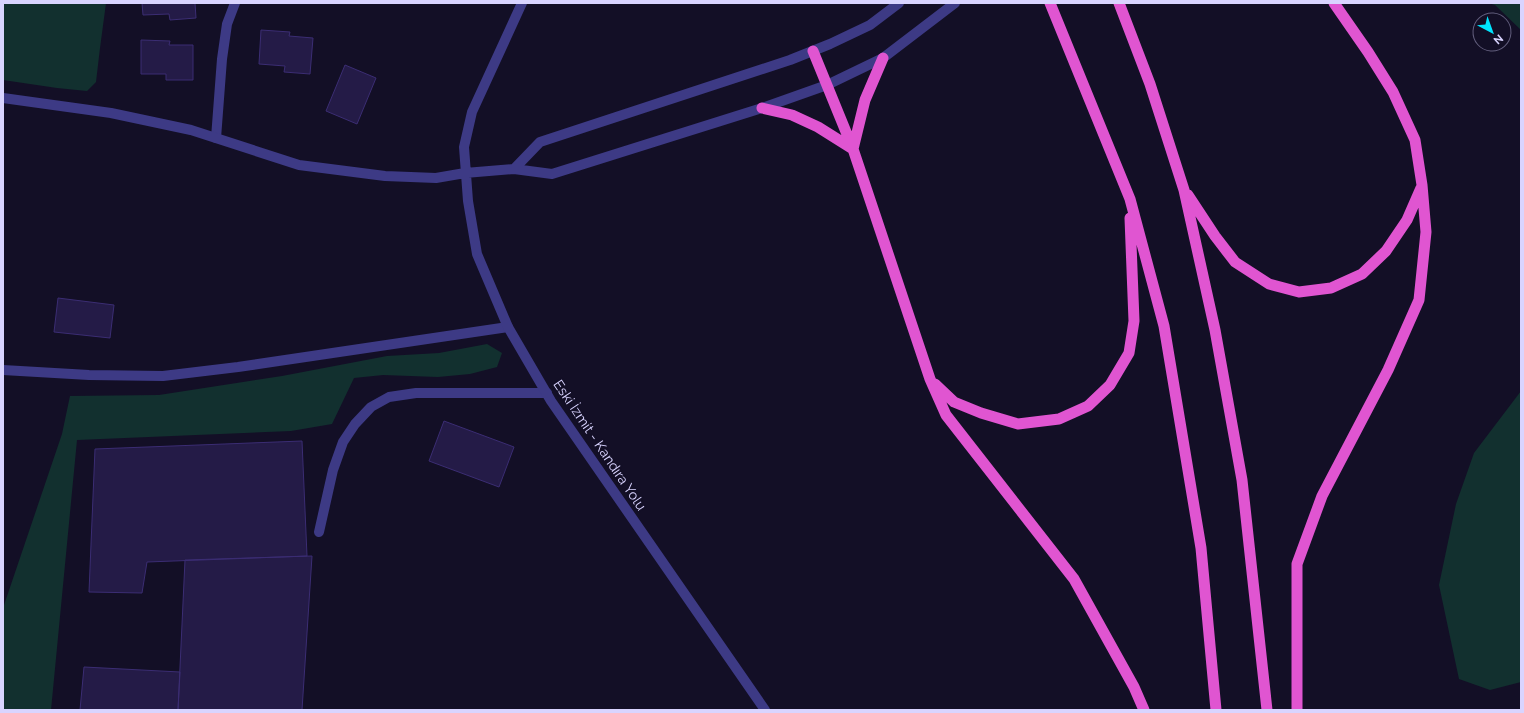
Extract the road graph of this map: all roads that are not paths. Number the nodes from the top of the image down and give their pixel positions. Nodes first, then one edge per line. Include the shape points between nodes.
1 (235, 3) edge
2 (522, 3) edge
3 (899, 3) edge
4 (955, 3) edge
5 (1050, 3) edge
6 (1119, 3) edge
7 (1334, 3) edge
8 (813, 51) junction
9 (883, 58) junction
10 (827, 85) junction
11 (3, 98) edge
12 (762, 108) junction
13 (216, 138) junction
14 (853, 149) junction
15 (514, 169) junction
16 (465, 173) junction
17 (1422, 185) junction
18 (1184, 190) junction
19 (1130, 198) junction
20 (508, 327) junction
21 (3, 370) edge
22 (930, 379) junction
23 (547, 393) junction
24 (319, 532) dead end
25 (765, 710) edge
26 (1144, 710) edge
27 (1216, 710) edge
28 (1267, 710) edge
29 (1296, 710) edge

1 - 13 street via 227,24 222,59
2 - 16 street, Eski İzmit - Kandıra Yolu via 472,112 464,147
3 - 8 street via 870,25
4 - 9 street
5 - 19 highway
6 - 18 highway via 1150,84
7 - 17 highway via 1393,92 1415,140
8 - 10 highway
8 - 15 street via 540,142
9 - 10 street
9 - 14 highway via 865,100
10 - 12 street
10 - 14 highway
11 - 13 street via 112,113
12 - 14 highway via 792,115
12 - 15 street via 552,174
13 - 16 street via 299,165 422,178
14 - 22 highway
15 - 16 street
16 - 20 street, Eski İzmit - Kandıra Yolu via 477,254
17 - 18 highway via 1407,220 1386,251 1362,274 1331,288 1299,292 1269,284 1235,262
17 - 29 highway via 1426,232 1418,300 1388,370 1322,496 1297,564
18 - 28 highway via 1215,330 1242,480
19 - 22 highway via 1134,321 1129,353 1110,385 1088,406 1059,419 1018,424 981,414 954,402
19 - 27 highway via 1165,334 1201,548
20 - 21 street via 163,376
20 - 23 street, Eski İzmit - Kandıra Yolu
22 - 26 highway via 946,415 1074,579 1134,687
23 - 24 street via 416,393 389,397 371,407 343,442 333,470
23 - 25 street, Eski İzmit - Kandıra Yolu

